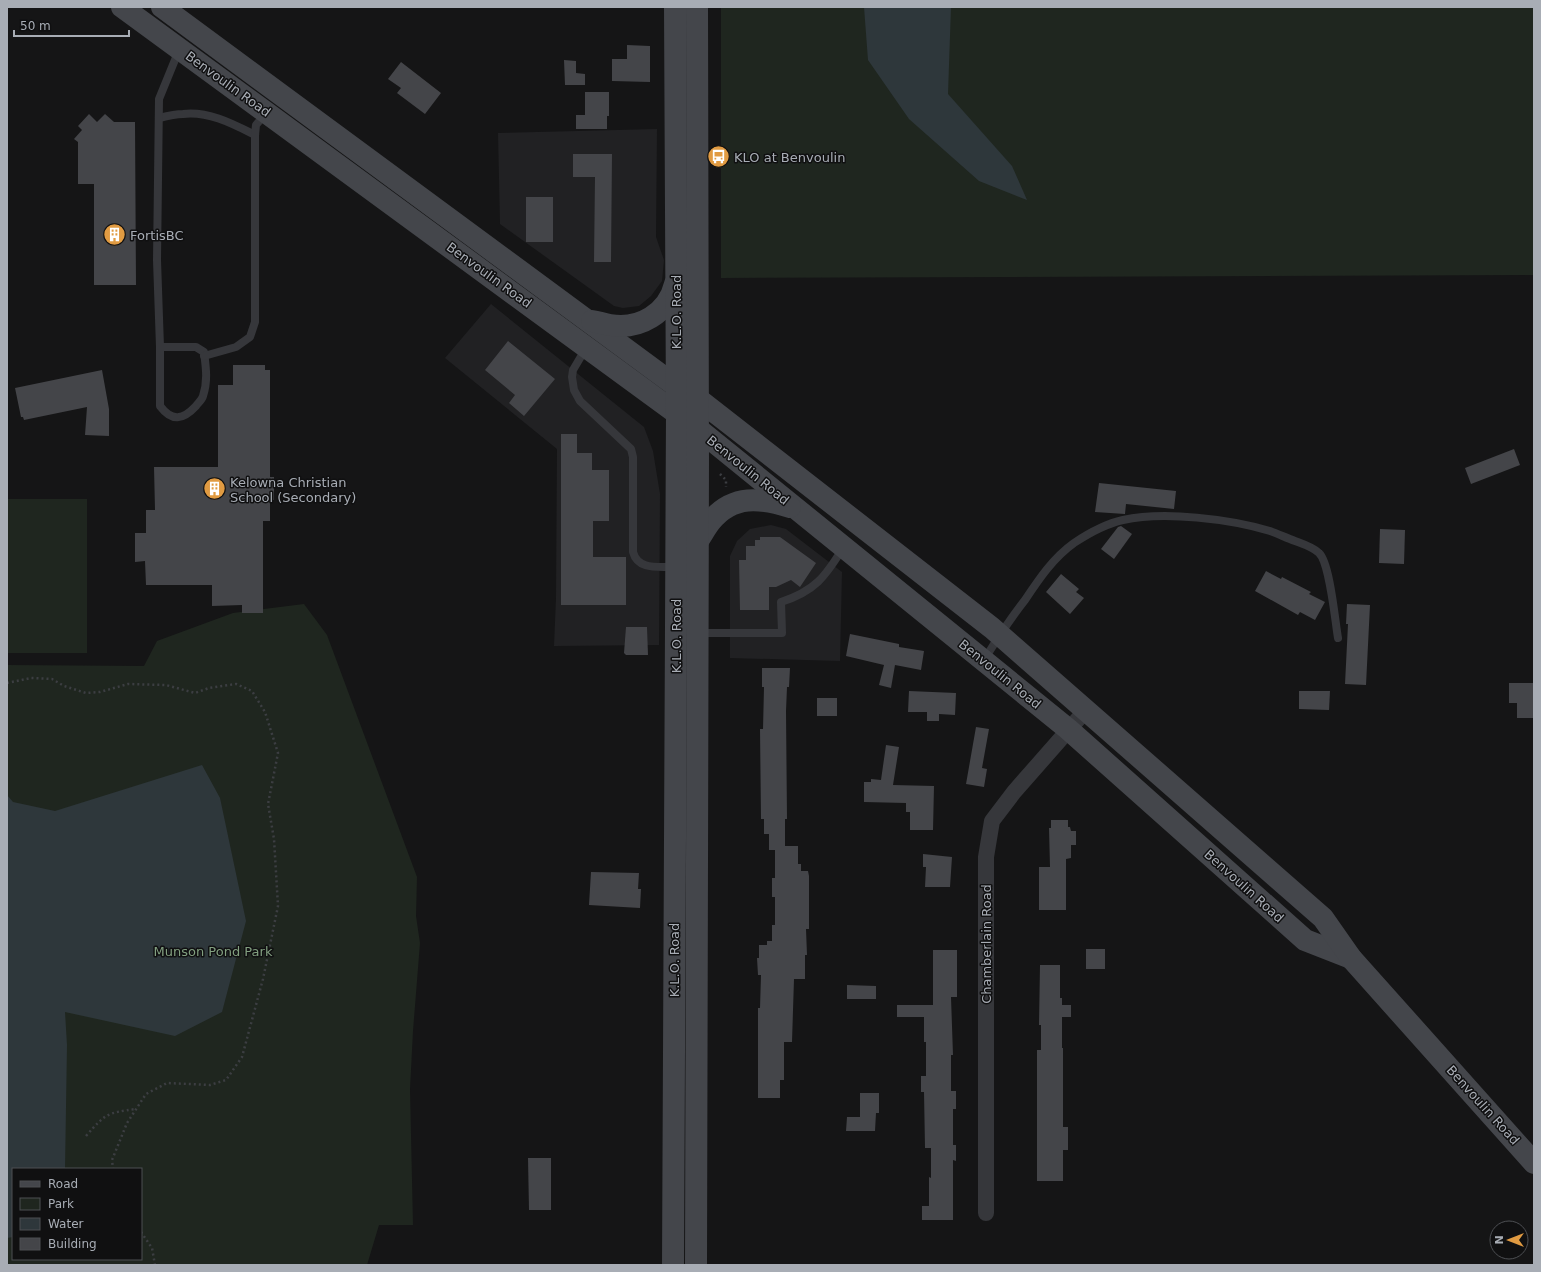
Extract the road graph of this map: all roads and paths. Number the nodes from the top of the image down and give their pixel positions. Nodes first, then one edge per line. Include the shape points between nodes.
1 (122, 7) edge
2 (162, 7) edge
3 (675, 7) edge
4 (697, 7) edge
5 (179, 49) junction
6 (267, 112) junction
7 (158, 118) junction
8 (255, 135) junction
9 (676, 277) junction
10 (586, 320) junction
11 (160, 347) junction
12 (586, 347) junction
13 (204, 356) junction
14 (676, 386) junction
15 (698, 399) junction
16 (677, 413) junction
17 (698, 429) junction
18 (797, 509) junction
19 (697, 542) junction
20 (844, 547) junction
21 (676, 566) junction
22 (697, 633) junction
23 (1000, 634) junction
24 (1338, 638) dead end
25 (984, 660) junction
26 (7, 683) edge
27 (1086, 710) junction
28 (1068, 729) junction
29 (1351, 958) junction
30 (136, 1109) junction
31 (86, 1136) dead end
32 (1534, 1163) edge
33 (114, 1168) edge
34 (986, 1213) dead end
35 (142, 1233) edge
36 (154, 1265) edge
37 (673, 1265) edge
38 (696, 1265) edge

1 - 5 main road, Benvoulin Road
2 - 10 main road, Benvoulin Road
3 - 9 main road, K.L.O. Road
4 - 15 main road, K.L.O. Road
5 - 6 main road, Benvoulin Road
5 - 7 lane via 158,99
6 - 8 lane via 256,125
6 - 12 main road, Benvoulin Road
7 - 8 lane via 185,113 210,115
7 - 11 lane via 157,260
8 - 13 lane via 255,322 250,337 236,347
9 - 10 main road via 672,293 665,304 642,323 622,326
9 - 14 main road, K.L.O. Road
10 - 14 main road, Benvoulin Road
11 - 13 lane via 196,347 204,352
11 - 13 lane via 160,406 172,417 181,417 190,412 203,398 207,376
12 - 16 main road, Benvoulin Road
12 - 21 lane via 573,370 572,384 576,396 631,449 635,558 644,565
14 - 15 main road, Benvoulin Road
14 - 16 main road, K.L.O. Road
15 - 17 main road, K.L.O. Road
15 - 23 main road, Benvoulin Road
16 - 17 main road, Benvoulin Road
16 - 21 main road, K.L.O. Road
17 - 18 main road, Benvoulin Road
17 - 19 main road, K.L.O. Road
18 - 19 main road via 771,501 736,502 723,509 710,521
18 - 20 main road, Benvoulin Road
19 - 22 main road, K.L.O. Road
20 - 22 lane via 818,583 798,597 781,602 782,633
20 - 25 main road, Benvoulin Road
21 - 37 main road, K.L.O. Road
22 - 38 main road, K.L.O. Road
23 - 24 lane via 1048,567 1073,544 1098,528 1123,520 1154,516 1185,517 1252,526 1272,531 1320,553 1328,573
23 - 25 lane
23 - 27 main road, Benvoulin Road
25 - 28 main road, Benvoulin Road
26 - 30 path via 31,678 52,679 86,693 128,684 166,685 195,693 236,684 252,691 265,712 278,753 268,804 274,839 278,906 263,979 242,1057 226,1080 210,1084 167,1083 146,1094
27 - 28 street, Chamberlain Road
27 - 29 main road, Benvoulin Road via 1323,918
28 - 29 main road, Benvoulin Road via 1305,940
28 - 34 street, Chamberlain Road via 992,821 987,850
29 - 32 main road, Benvoulin Road
30 - 31 path via 112,1112 101,1119
30 - 33 path via 127,1123 112,1160
35 - 36 path via 152,1248

